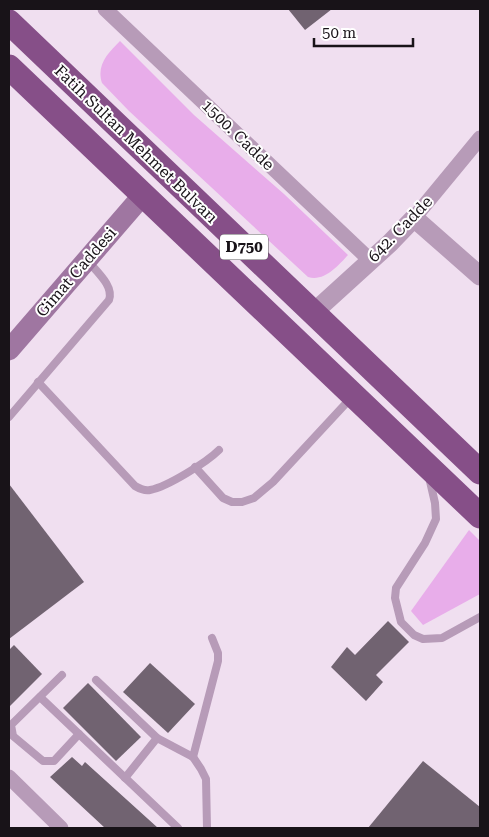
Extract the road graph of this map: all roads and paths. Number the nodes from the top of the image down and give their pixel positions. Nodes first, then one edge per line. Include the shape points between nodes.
1 (105, 9) edge
2 (9, 22) edge
3 (9, 67) edge
4 (480, 138) edge
5 (143, 195) junction
6 (414, 218) junction
7 (87, 260) junction
8 (371, 261) junction
9 (480, 276) edge
10 (313, 313) junction
11 (9, 350) edge
12 (38, 382) junction
13 (354, 395) junction
14 (9, 417) edge
15 (219, 450) dead end
16 (425, 463) junction
17 (196, 467) junction
18 (480, 472) edge
19 (480, 516) edge
20 (480, 617) edge
21 (212, 638) dead end
22 (62, 675) dead end
23 (96, 680) dead end
24 (40, 697) junction
25 (79, 734) junction
26 (157, 738) junction
27 (193, 757) junction
28 (9, 777) edge
29 (125, 778) junction
30 (61, 828) edge
31 (178, 828) edge
32 (207, 828) edge

1 - 8 street, 1500. Cadde
2 - 10 highway, Fatih Sultan Mehmet Bulvarı / D750
3 - 5 highway, Fatih Sultan Mehmet Bulvarı / D750
4 - 6 street, 642. Cadde
5 - 7 main road, Gimat Caddesi
5 - 13 highway, Fatih Sultan Mehmet Bulvarı / D750
6 - 8 street, 642. Cadde
6 - 9 street
7 - 11 main road, Gimat Caddesi
7 - 12 lane via 112,294
8 - 10 street, 642. Cadde
10 - 18 highway, Fatih Sultan Mehmet Bulvarı / D750
12 - 14 lane
12 - 17 lane via 141,490 165,484
13 - 16 highway, Fatih Sultan Mehmet Bulvarı / D750
13 - 17 lane via 254,498 242,502 223,498
15 - 17 lane
16 - 19 highway, Fatih Sultan Mehmet Bulvarı / D750
16 - 20 lane via 436,519 396,588 400,622 423,639 442,638
21 - 27 lane via 218,661
22 - 24 lane
23 - 26 lane
24 - 25 lane
24 - 25 lane via 11,725 13,736 43,761 49,762 54,761
25 - 29 lane
26 - 27 lane
26 - 29 lane
27 - 32 lane via 206,779
28 - 30 street
29 - 31 lane

